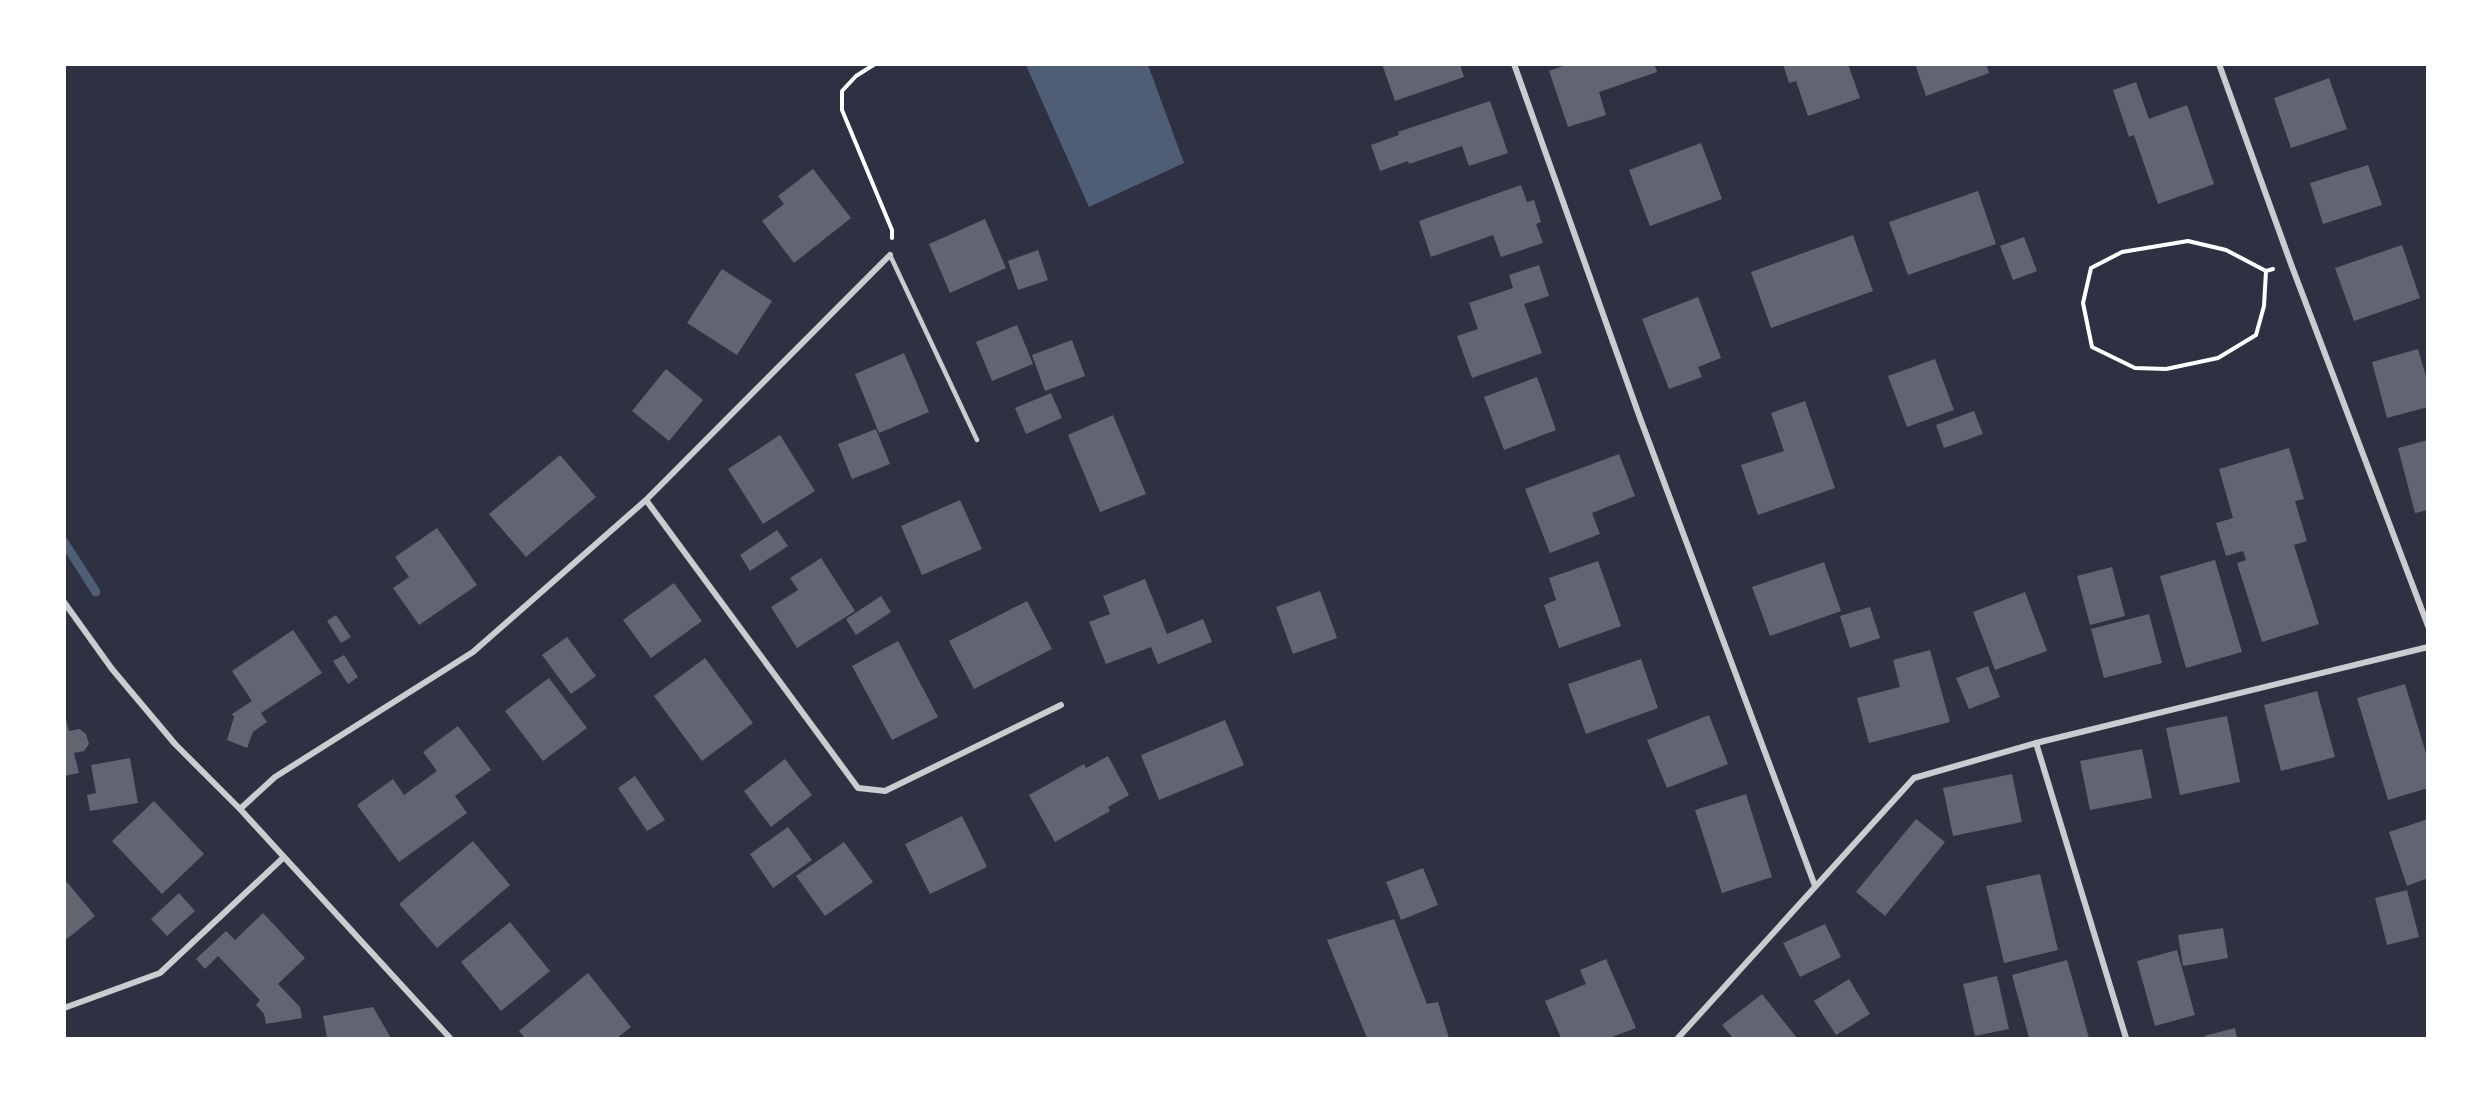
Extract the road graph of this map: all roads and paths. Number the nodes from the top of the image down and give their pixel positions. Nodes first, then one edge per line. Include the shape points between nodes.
1 (875, 64) edge
2 (1514, 64) edge
3 (2219, 64) edge
4 (890, 255) junction
5 (2291, 264) junction
6 (2266, 271) junction
7 (977, 440) dead end
8 (646, 500) junction
9 (64, 602) edge
10 (2427, 626) edge
11 (2427, 647) edge
12 (1061, 705) dead end
13 (2036, 743) junction
14 (240, 809) junction
15 (284, 857) junction
16 (1815, 886) junction
17 (64, 1008) edge
18 (450, 1038) edge
19 (1678, 1038) edge
20 (2126, 1038) edge

1 - 4 path via 842,91 842,110 892,230
2 - 16 street via 1640,418
3 - 5 street
4 - 7 lane
4 - 8 street
5 - 6 path
5 - 10 street
6 - 6 path via 2226,250 2188,241 2122,252 2091,268 2083,303 2092,347 2135,368 2166,369 2218,358 2256,334 2265,306
8 - 12 street via 858,788 885,791
8 - 14 street via 473,652 275,777
9 - 14 street via 112,669 175,744
11 - 13 street
13 - 16 street via 1914,778
13 - 20 street
14 - 15 street
15 - 17 street via 160,974
15 - 18 street
16 - 19 street

